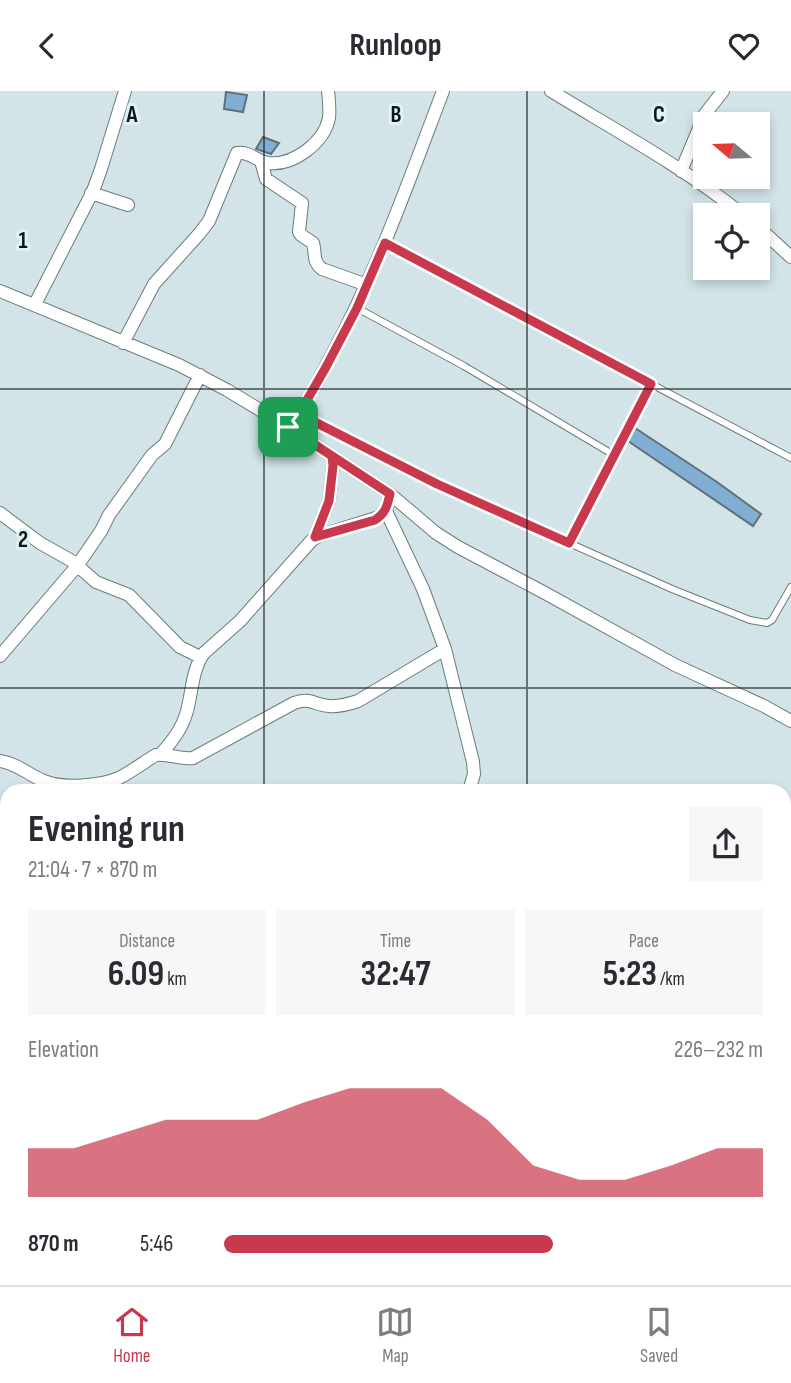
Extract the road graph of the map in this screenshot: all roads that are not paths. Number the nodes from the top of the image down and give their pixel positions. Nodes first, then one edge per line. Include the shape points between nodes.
1 (125, 91) edge
2 (328, 91) edge
3 (443, 91) edge
4 (551, 91) edge
5 (723, 91) edge
6 (261, 161) junction
7 (681, 171) junction
8 (92, 193) junction
9 (728, 203) edge
10 (128, 205) dead end
11 (770, 238) edge
12 (385, 243) junction
13 (791, 257) edge
14 (367, 285) junction
15 (0, 291) edge
16 (35, 305) junction
17 (357, 308) junction
18 (123, 343) junction
19 (200, 375) junction
20 (651, 384) junction
21 (299, 414) junction
22 (288, 427) junction
23 (614, 455) junction
24 (332, 456) junction
25 (791, 458) edge
26 (390, 494) junction
27 (386, 511) junction
28 (0, 513) edge
29 (315, 537) junction
30 (569, 543) junction
31 (77, 566) junction
32 (791, 587) edge
33 (444, 649) junction
34 (0, 656) edge
35 (200, 657) junction
36 (791, 721) edge
37 (162, 754) junction
38 (0, 761) edge
39 (49, 784) edge
40 (100, 784) edge
41 (471, 784) edge

1 - 8 street
2 - 6 street via 329,119 311,148 279,163
3 - 12 street
4 - 7 street
5 - 7 street via 705,114
6 - 14 street via 268,182 302,203 299,232 313,243 318,266
6 - 18 street via 247,153 235,157 209,221 154,284
7 - 9 street
8 - 10 street
8 - 16 street
11 - 13 street
12 - 14 street
12 - 20 lane
14 - 17 street
15 - 16 street
16 - 18 street
17 - 21 street
17 - 23 lane
18 - 19 street
19 - 22 street
19 - 31 street via 165,444 152,455
20 - 23 lane
20 - 25 lane
21 - 22 street
21 - 30 lane via 437,484
22 - 24 street
23 - 30 lane
24 - 26 street
24 - 29 street via 329,501
26 - 27 street
26 - 36 street via 458,547 675,665
27 - 29 street via 375,520
27 - 33 street via 423,589
28 - 31 street
29 - 35 street via 240,621
30 - 32 lane via 761,623 772,620
31 - 34 street
31 - 35 street via 96,582 129,595 180,647
33 - 37 street via 348,705 302,700 193,758
33 - 41 street via 473,762
35 - 37 street via 183,724
37 - 40 street
38 - 39 street

